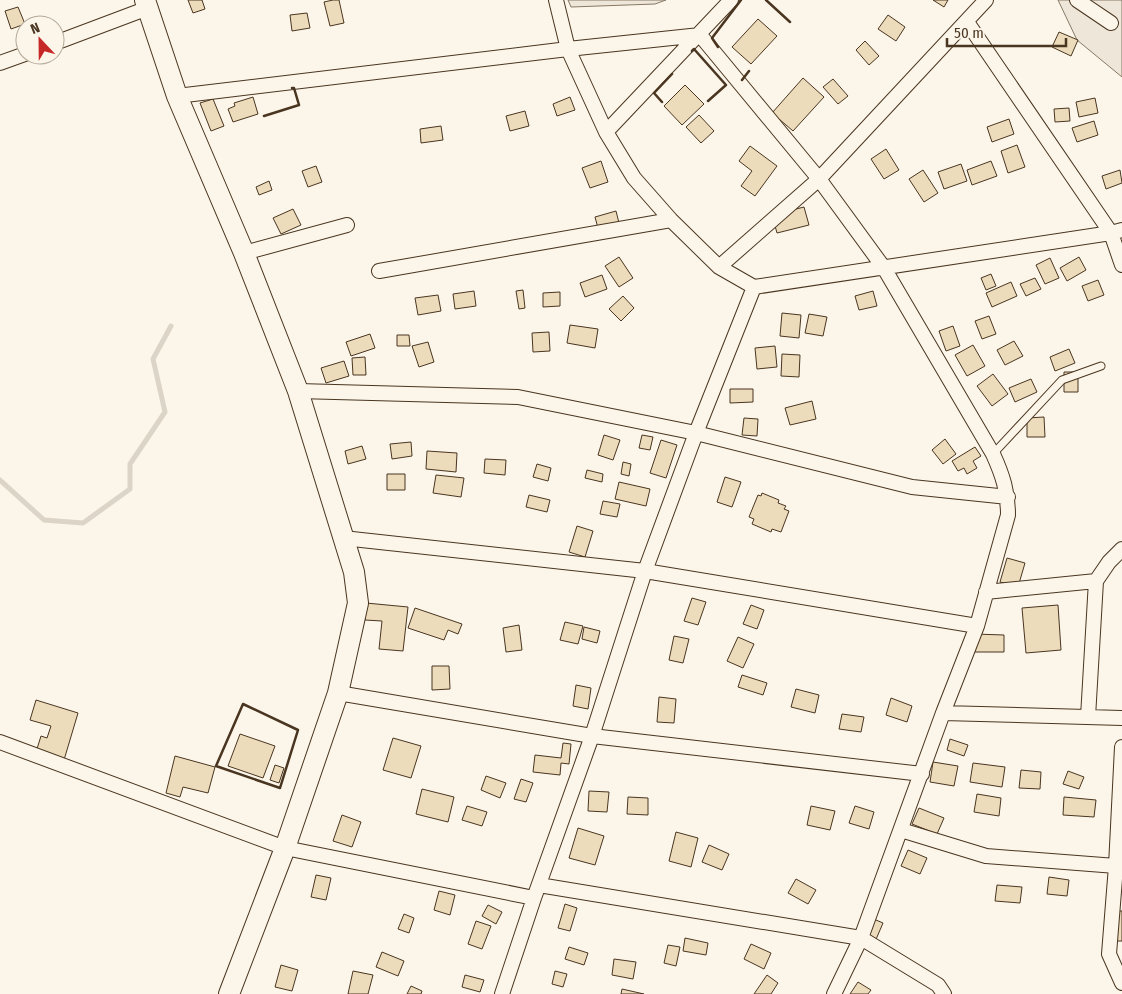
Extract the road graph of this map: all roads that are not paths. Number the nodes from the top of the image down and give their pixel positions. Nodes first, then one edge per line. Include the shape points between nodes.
1 (556, 0) edge
2 (731, 0) edge
3 (986, 0) edge
4 (1077, 0) edge
5 (147, 4) edge
6 (967, 22) junction
7 (1111, 24) dead end
8 (700, 35) junction
9 (65, 39) edge
10 (568, 48) junction
11 (15, 58) edge
12 (0, 63) edge
13 (177, 96) junction
14 (606, 132) junction
15 (819, 179) junction
16 (671, 220) junction
17 (347, 225) dead end
18 (1117, 232) edge
19 (244, 253) junction
20 (1122, 265) edge
21 (719, 267) junction
22 (884, 268) junction
23 (379, 271) dead end
24 (754, 287) junction
25 (1101, 366) dead end
26 (298, 391) junction
27 (696, 434) junction
28 (993, 454) junction
29 (1008, 497) junction
30 (343, 538) junction
31 (1122, 549) edge
32 (645, 571) junction
33 (1096, 581) junction
34 (986, 592) junction
35 (977, 626) junction
36 (338, 693) junction
37 (943, 713) junction
38 (1088, 717) junction
39 (1122, 718) edge
40 (592, 736) junction
41 (0, 742) edge
42 (1122, 747) edge
43 (922, 774) junction
44 (901, 830) junction
45 (285, 848) junction
46 (1116, 866) junction
47 (539, 884) junction
48 (534, 898) junction
49 (861, 938) junction
50 (1122, 983) edge
51 (229, 994) edge
52 (502, 994) edge
53 (834, 994) edge
54 (944, 994) edge

1 - 10 street
2 - 8 street
3 - 6 street
4 - 7 street
5 - 9 street
5 - 13 street
6 - 15 street
6 - 18 street
8 - 10 street
8 - 14 street
8 - 15 street
10 - 13 street
10 - 14 street
11 - 12 street
13 - 19 street
14 - 16 street via 634,178
15 - 21 street
15 - 22 street
16 - 21 street
16 - 23 street
17 - 19 street
18 - 20 street
18 - 22 street
19 - 26 street
21 - 24 street
22 - 24 street
22 - 28 street
24 - 27 street
25 - 28 lane via 1062,380
26 - 27 street via 518,398
26 - 30 street
27 - 29 street via 912,487
27 - 32 street
28 - 29 street
29 - 34 street via 1008,515
30 - 32 street
30 - 36 street via 354,572 358,603
31 - 33 street
32 - 35 street
32 - 40 street
33 - 34 street
33 - 38 street
34 - 35 street
35 - 37 street
36 - 40 street
36 - 45 street
37 - 38 street
37 - 43 street
38 - 39 street
40 - 43 street
40 - 47 street
41 - 45 street
42 - 46 street
43 - 44 street
44 - 46 street via 986,856
44 - 49 street
45 - 48 street
45 - 51 street
46 - 50 street via 1109,954
47 - 48 street
47 - 49 street
48 - 52 street
49 - 53 street
49 - 54 street via 938,985

